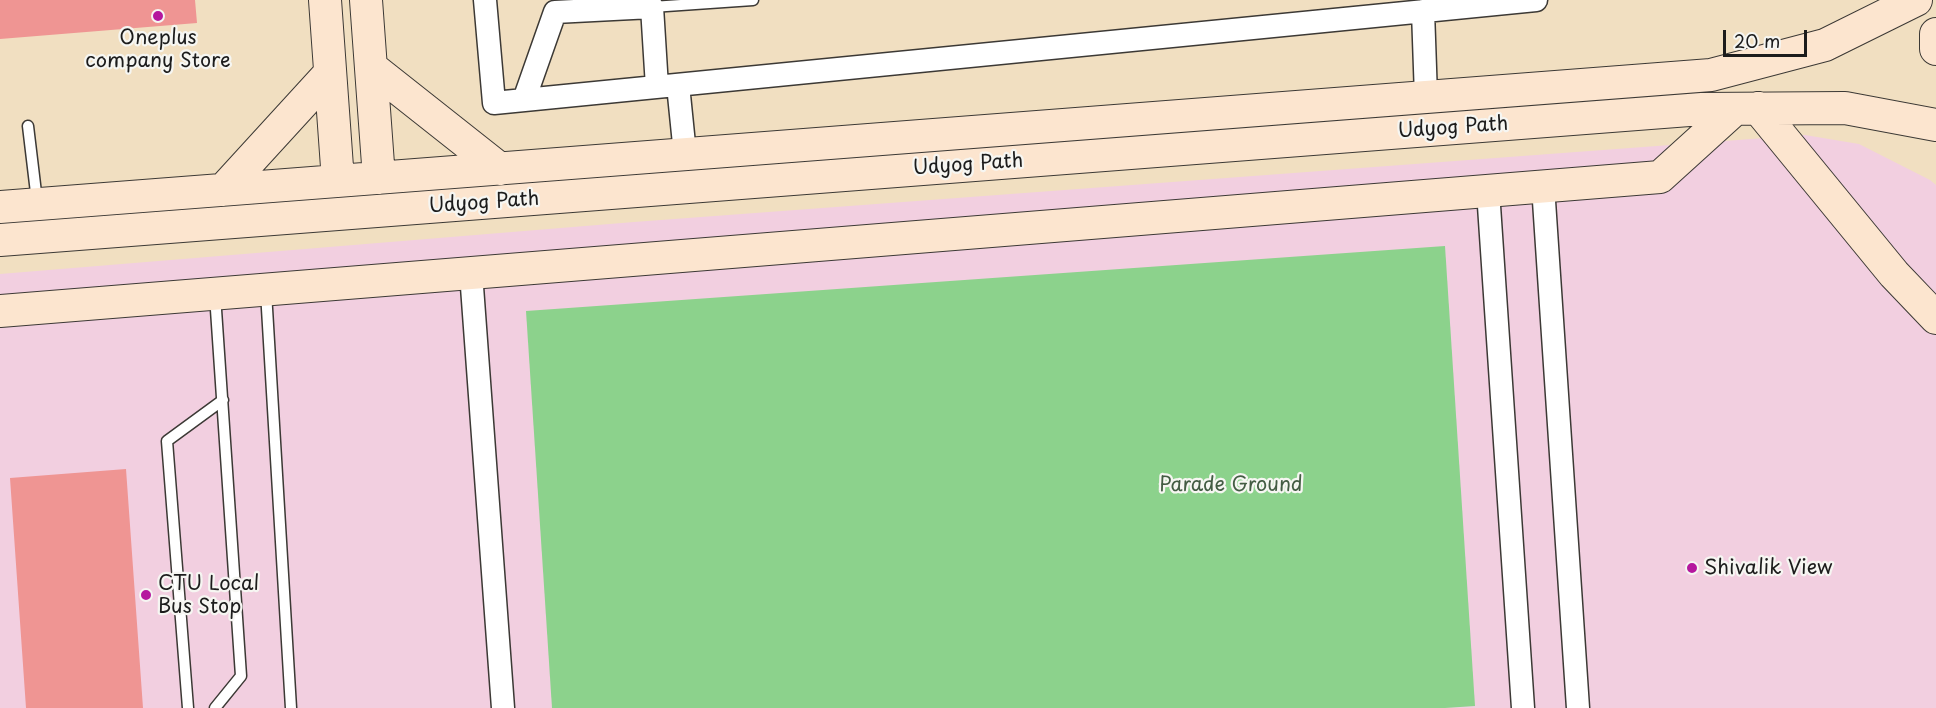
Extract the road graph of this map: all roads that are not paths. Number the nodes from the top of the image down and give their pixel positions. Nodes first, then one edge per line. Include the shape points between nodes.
1 (325, 0) edge
2 (366, 0) edge
3 (484, 0) edge
4 (753, 0) edge
5 (1536, 0) edge
6 (1874, 0) edge
7 (1916, 0) edge
8 (652, 7) junction
9 (1423, 11) junction
10 (1851, 32) junction
11 (1936, 34) edge
12 (1936, 49) edge
13 (371, 67) junction
14 (330, 73) junction
15 (668, 86) junction
16 (1426, 97) junction
17 (524, 100) junction
18 (1746, 108) junction
19 (1936, 125) edge
20 (28, 126) dead end
21 (685, 154) junction
22 (500, 169) junction
23 (379, 178) junction
24 (338, 181) junction
25 (1543, 186) junction
26 (223, 190) junction
27 (1488, 191) junction
28 (38, 204) junction
29 (0, 207) edge
30 (0, 240) edge
31 (471, 273) junction
32 (266, 289) junction
33 (215, 293) junction
34 (0, 310) edge
35 (1936, 318) edge
36 (223, 400) junction
37 (188, 708) edge
38 (215, 708) edge
39 (291, 708) edge
40 (503, 708) edge
41 (1523, 708) edge
42 (1578, 708) edge

1 - 14 main road
2 - 13 main road
3 - 17 street via 494,103
4 - 8 lane
5 - 9 street
6 - 10 main road
7 - 10 main road, Udyog Path
8 - 15 street
8 - 17 street via 555,12
9 - 15 street
9 - 16 street
10 - 16 main road, Udyog Path via 1825,45 1711,75
11 - 12 main road
13 - 22 main road
13 - 23 main road
14 - 24 main road
14 - 26 main road
15 - 17 street
15 - 21 street
16 - 21 main road, Udyog Path
18 - 19 main road, Udyog Path via 1845,108
18 - 25 main road via 1660,177
18 - 30 main road, Udyog Path
18 - 35 main road
20 - 28 lane
21 - 22 main road, Udyog Path
22 - 23 main road, Udyog Path
23 - 24 main road, Udyog Path
24 - 26 main road, Udyog Path
25 - 27 main road
25 - 42 street
26 - 28 main road, Udyog Path
27 - 31 main road
27 - 41 street
28 - 29 main road, Udyog Path
31 - 32 main road
31 - 40 street
32 - 33 main road
32 - 39 lane
33 - 34 main road
33 - 36 lane
36 - 37 lane via 168,441
36 - 38 lane via 241,676

